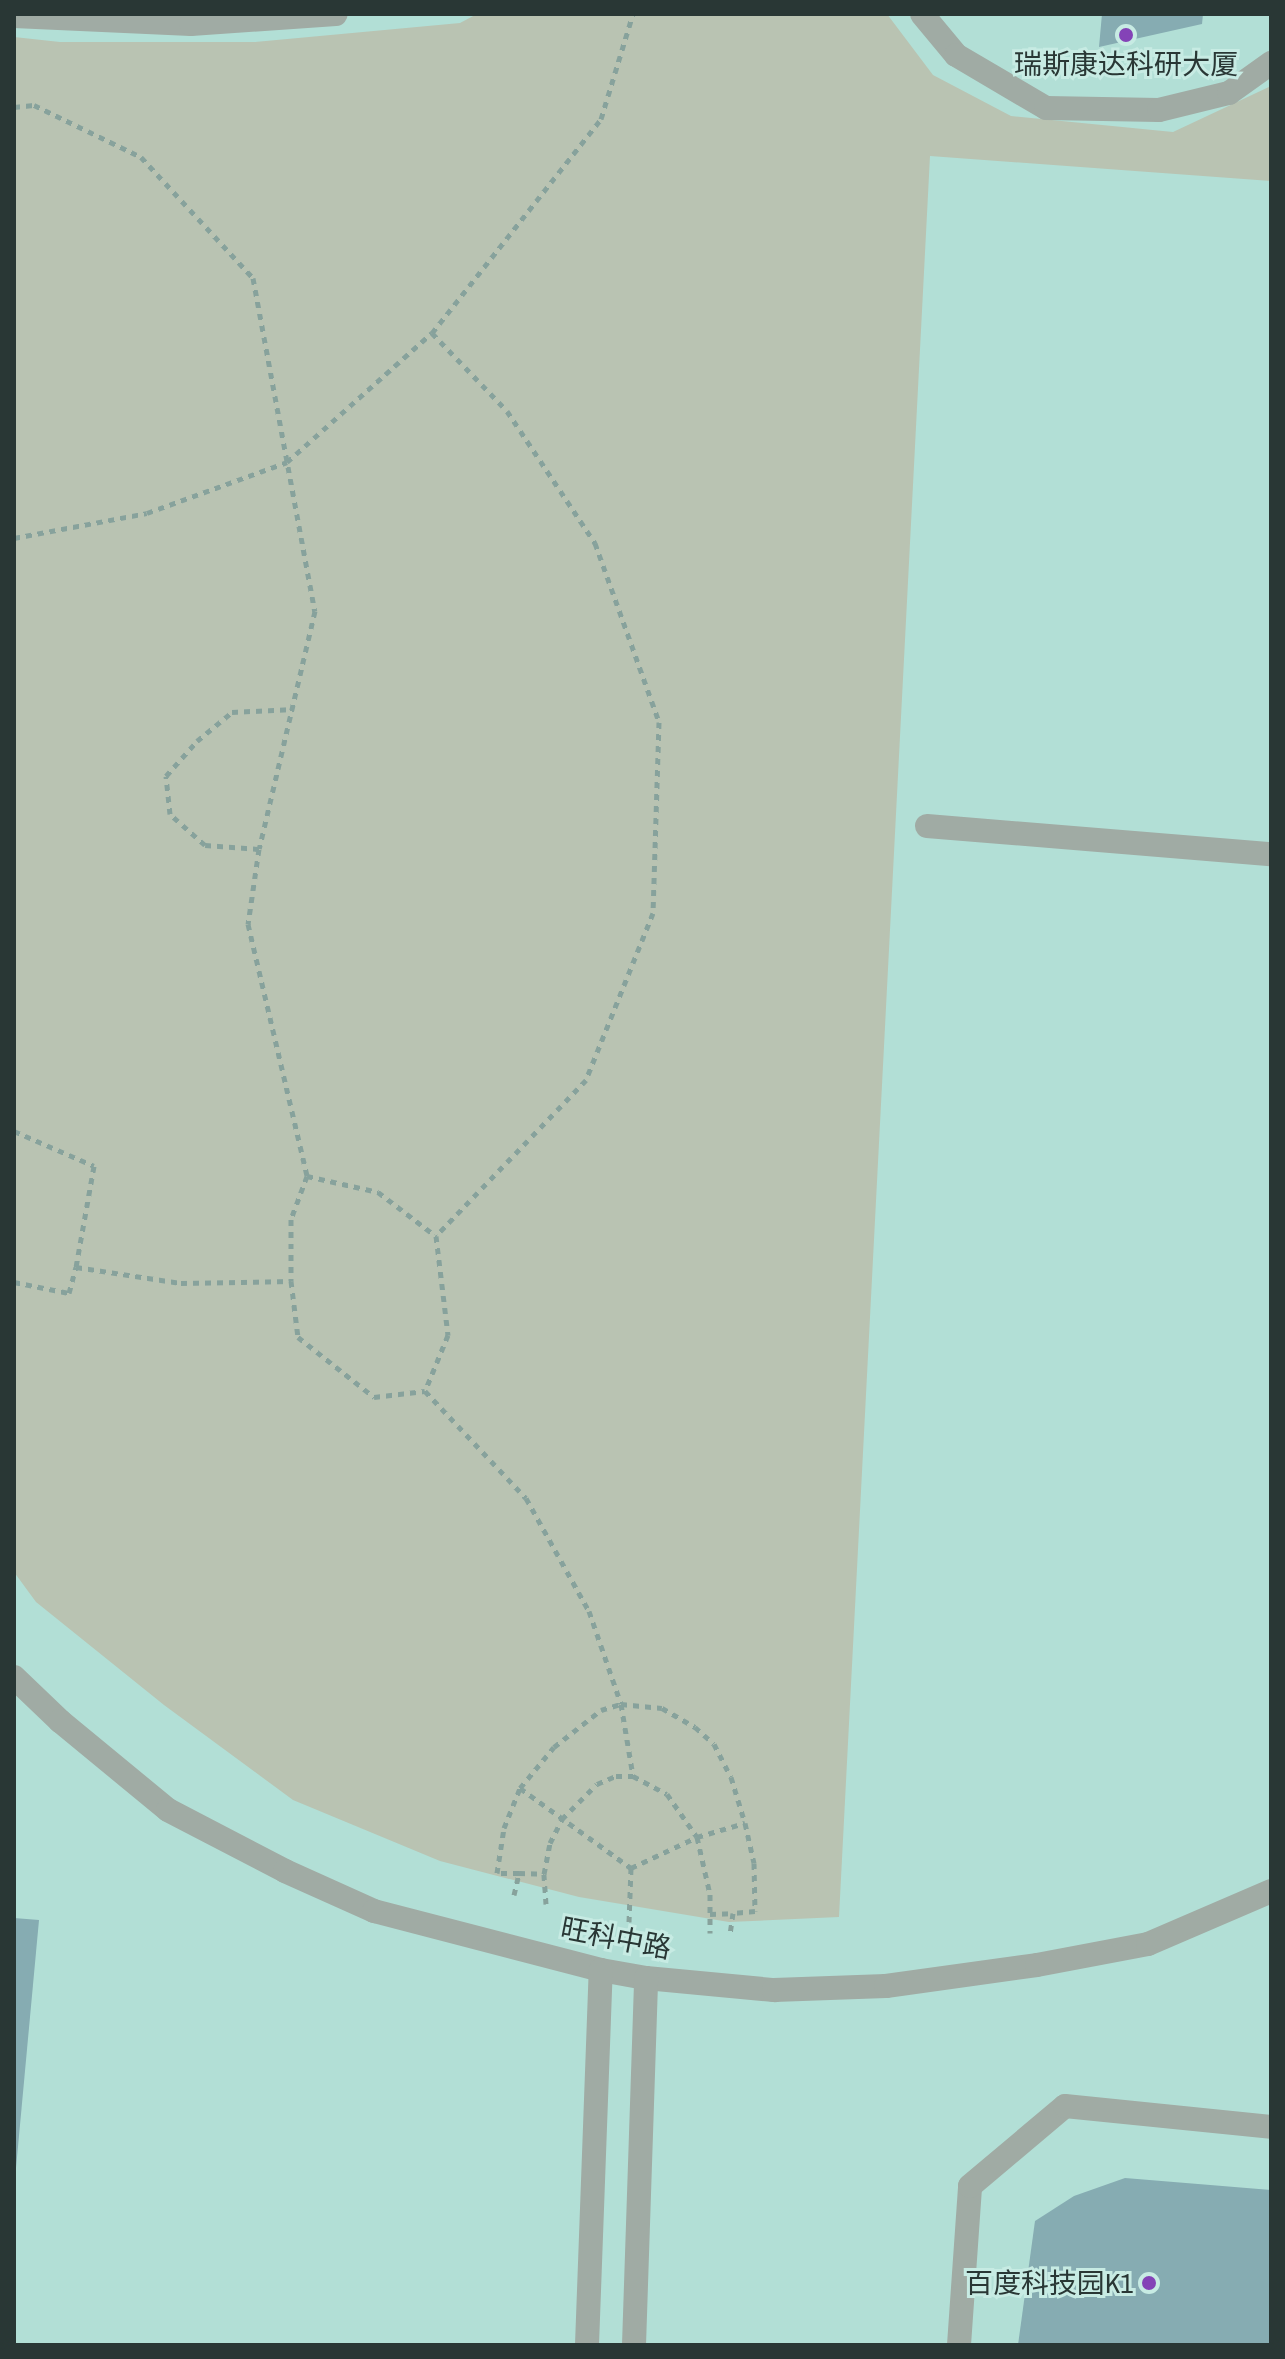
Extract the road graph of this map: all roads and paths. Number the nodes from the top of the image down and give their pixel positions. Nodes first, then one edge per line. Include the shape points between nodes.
1 (336, 14) edge
2 (633, 14) edge
3 (922, 14) edge
4 (14, 16) edge
5 (188, 19) edge
6 (1271, 63) edge
7 (14, 107) edge
8 (432, 333) junction
9 (287, 462) junction
10 (14, 538) edge
11 (294, 709) junction
12 (927, 826) dead end
13 (259, 849) junction
14 (1271, 854) edge
15 (14, 1131) edge
16 (307, 1176) junction
17 (436, 1236) junction
18 (76, 1267) junction
19 (291, 1281) junction
20 (14, 1282) edge
21 (425, 1391) junction
22 (14, 1677) edge
23 (621, 1704) junction
24 (633, 1776) junction
25 (520, 1788) junction
26 (562, 1819) junction
27 (745, 1823) junction
28 (697, 1837) junction
29 (631, 1868) junction
30 (519, 1873) junction
31 (544, 1874) junction
32 (1271, 1891) edge
33 (514, 1895) dead end
34 (546, 1904) dead end
35 (733, 1913) junction
36 (710, 1914) junction
37 (629, 1922) dead end
38 (710, 1933) dead end
39 (730, 1935) dead end
40 (601, 1970) junction
41 (646, 1978) junction
42 (1271, 2127) edge
43 (587, 2345) edge
44 (634, 2345) edge
45 (959, 2345) edge

1 - 5 street
2 - 8 path via 601,119
3 - 6 street via 956,55 1046,108 1159,110 1229,93
4 - 5 street
7 - 9 path via 34,105 141,157 253,278
8 - 9 path
8 - 17 path via 507,411 595,543 659,722 653,913 586,1080
9 - 10 path via 147,513
9 - 11 path via 315,611
11 - 13 path
11 - 13 path via 232,712 166,776 170,814 205,845
12 - 14 street
13 - 16 path via 248,924
15 - 18 path via 94,1166
16 - 17 path via 378,1192
16 - 19 path via 291,1219
17 - 21 path via 448,1335
18 - 19 path via 181,1283
18 - 20 path via 69,1293
19 - 21 path via 298,1337 374,1397
21 - 23 path via 526,1498 589,1611
22 - 40 street, 旺科中路 via 168,1810 285,1871 374,1911
23 - 24 path
23 - 25 path via 578,1726
23 - 27 path via 662,1708 714,1744
24 - 26 path via 597,1784
24 - 28 path via 667,1794
25 - 26 path
25 - 30 path via 504,1828 497,1873
26 - 29 path
26 - 31 path
27 - 28 path
27 - 35 path via 754,1863 755,1911
28 - 29 path
28 - 36 path
29 - 37 path
30 - 31 path
30 - 33 path
31 - 34 path
32 - 41 street, 旺科中路 via 1148,1944 901,1984 774,1990
35 - 36 path
35 - 39 path
36 - 38 path
40 - 41 street, 旺科中路
40 - 43 street
41 - 44 street
42 - 45 street via 1065,2106 970,2186

